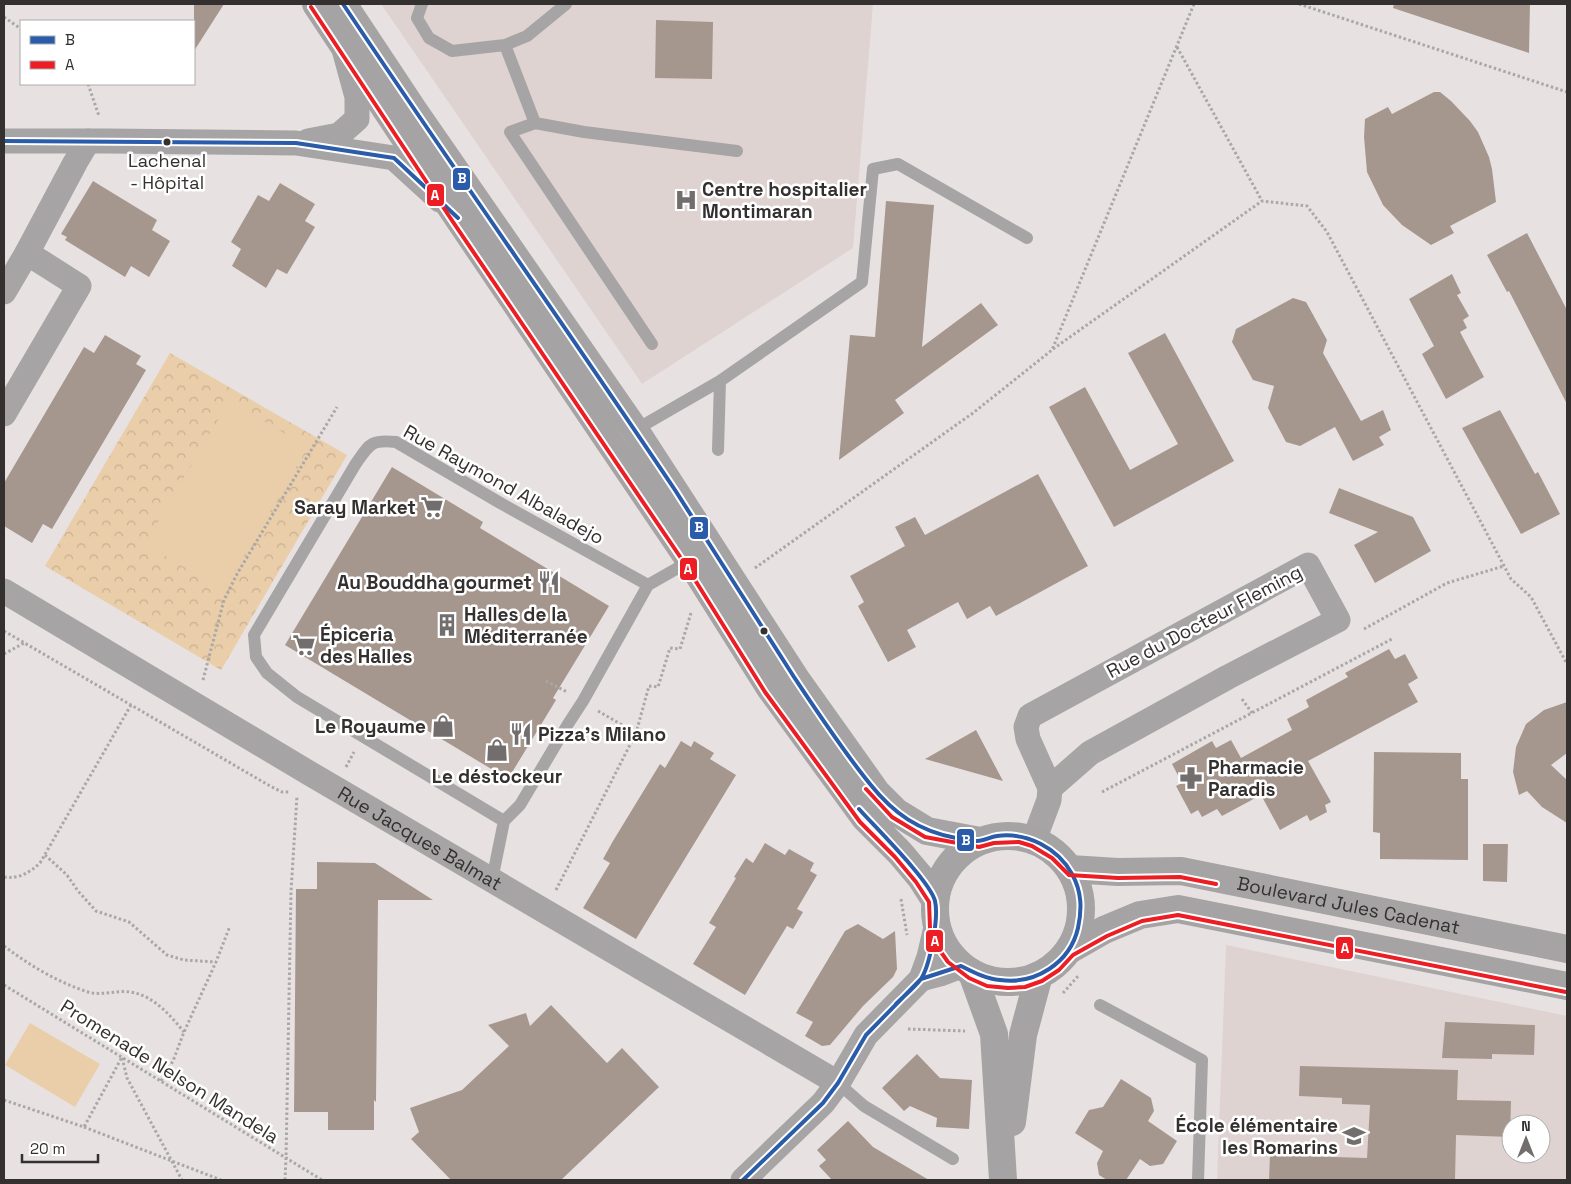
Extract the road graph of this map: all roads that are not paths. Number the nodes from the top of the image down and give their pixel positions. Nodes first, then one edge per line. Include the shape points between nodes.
1 (316, 4) edge
2 (343, 4) edge
3 (422, 4) edge
4 (566, 4) edge
5 (341, 42) junction
6 (505, 45) junction
7 (535, 123) junction
8 (4, 141) edge
9 (98, 141) junction
10 (296, 144) junction
11 (737, 151) dead end
12 (456, 215) junction
13 (1027, 238) dead end
14 (27, 253) junction
15 (4, 292) edge
16 (652, 344) dead end
17 (720, 381) junction
18 (4, 414) edge
19 (634, 430) junction
20 (718, 450) dead end
21 (690, 561) junction
22 (648, 586) junction
23 (723, 589) junction
24 (4, 591) edge
25 (1050, 788) junction
26 (504, 821) junction
27 (1034, 840) junction
28 (980, 841) junction
29 (1070, 869) junction
30 (492, 880) junction
31 (935, 914) junction
32 (1567, 949) edge
33 (1076, 961) junction
34 (966, 970) junction
35 (1039, 975) junction
36 (921, 980) junction
37 (1567, 986) edge
38 (1100, 1005) dead end
39 (838, 1083) junction
40 (952, 1159) dead end
41 (743, 1180) edge
42 (1004, 1180) edge
43 (1198, 1180) edge

1 - 5 street
2 - 19 street
3 - 6 lane via 417,18 429,38 452,51
4 - 6 lane via 527,36
5 - 10 street via 357,97 357,119 339,135
5 - 12 street
6 - 7 lane
7 - 11 lane
7 - 16 lane via 510,132
8 - 9 street
9 - 10 street
9 - 14 street via 75,163
10 - 12 street via 394,158
12 - 21 street
13 - 17 lane via 898,164 873,169 862,282
14 - 15 street
14 - 18 street via 79,286
17 - 19 lane
17 - 20 lane
19 - 23 street
21 - 22 lane
21 - 23 street
22 - 26 lane via 520,805
22 - 26 lane, Rue Raymond Albaladejo via 396,442 370,444 355,465 254,635 256,657 267,673 297,697
23 - 28 street via 796,679 877,793 896,812 927,831
23 - 31 street via 770,688 865,818 921,878
24 - 30 street, Rue Jacques Balmat
25 - 25 street, Rue du Docteur Fleming via 1090,753 1338,620 1308,565 1030,716 1026,727 1028,738
25 - 27 street via 1049,800
26 - 30 lane
27 - 28 street via 1008,835
27 - 29 street via 1056,853
28 - 31 street via 961,852 946,868 939,883
29 - 32 street, Boulevard Jules Cadenat via 1181,871
29 - 33 street via 1079,889 1082,910
30 - 39 street, Rue Jacques Balmat
31 - 34 street via 942,942
31 - 36 street
33 - 35 street via 1056,965
33 - 37 street, Boulevard Jules Cadenat via 1104,930 1140,915 1178,909
34 - 35 street via 989,980 1008,982 1024,981
34 - 36 street
34 - 42 street via 985,1033
35 - 42 street via 1023,1035
36 - 39 street via 866,1035
38 - 43 lane via 1202,1060
39 - 40 lane via 864,1106
39 - 41 street via 823,1103

